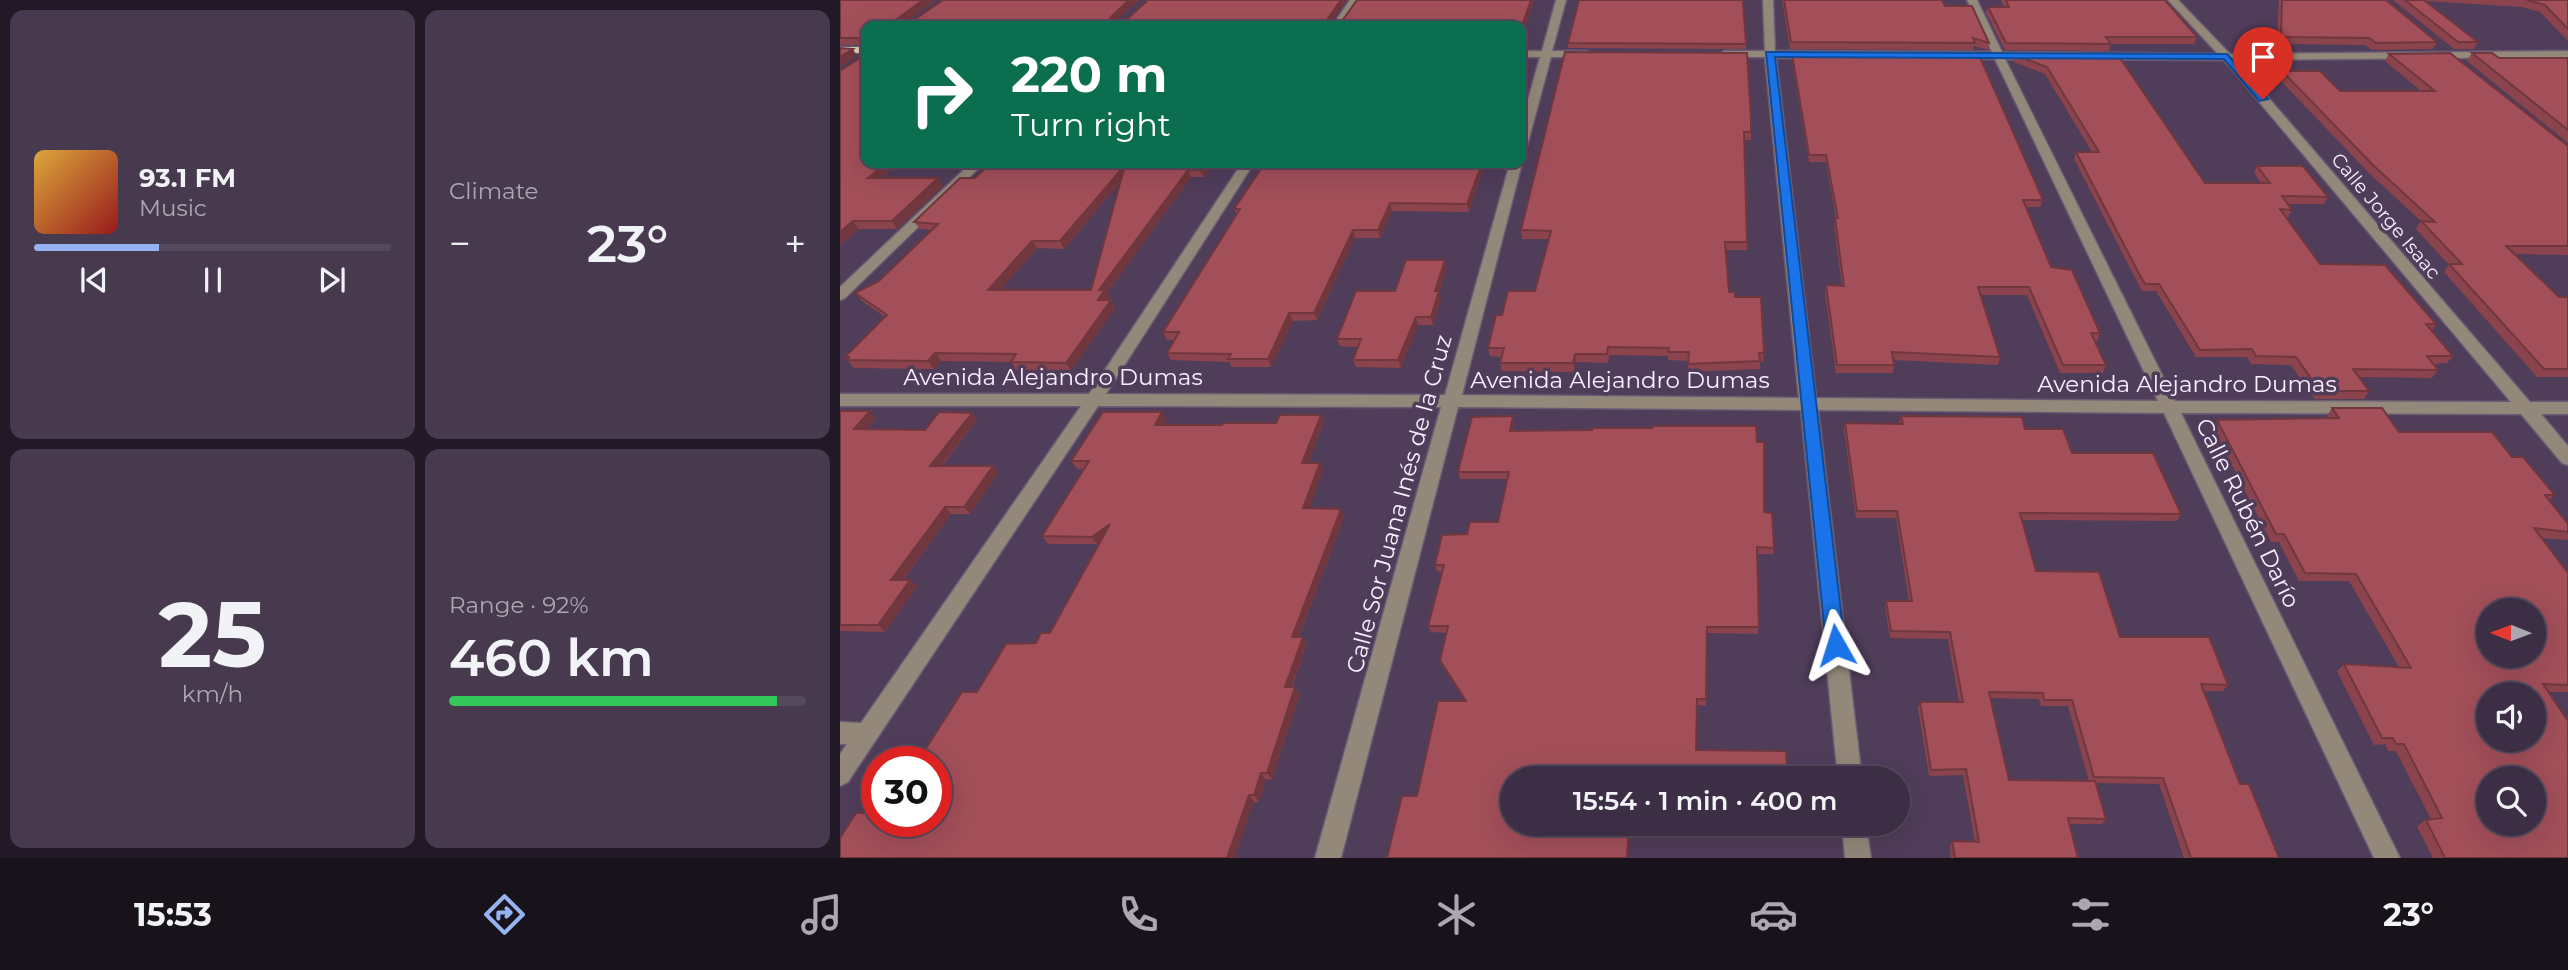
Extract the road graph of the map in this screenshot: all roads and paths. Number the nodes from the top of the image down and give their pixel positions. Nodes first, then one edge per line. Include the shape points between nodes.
1 (1355, 0) edge
2 (1561, 0) edge
3 (1768, 0) edge
4 (1972, 0) edge
5 (2173, 0) edge
6 (1340, 21) edge
7 (2430, 40) edge
8 (840, 50) edge
9 (861, 50) edge
10 (1526, 54) edge
11 (1545, 54) junction
12 (1599, 54) edge
13 (1707, 54) edge
14 (1770, 54) junction
15 (2568, 54) edge
16 (1998, 55) junction
17 (2449, 56) junction
18 (2227, 57) junction
19 (2460, 65) edge
20 (1526, 127) edge
21 (973, 168) edge
22 (1245, 168) edge
23 (1515, 168) edge
24 (840, 295) edge
25 (1094, 398) junction
26 (840, 400) edge
27 (1453, 402) junction
28 (1810, 404) junction
29 (2170, 408) junction
30 (2525, 408) junction
31 (2568, 408) edge
32 (2568, 458) edge
33 (840, 733) edge
34 (867, 734) junction
35 (1849, 766) edge
36 (840, 774) edge
37 (1855, 836) edge
38 (1328, 858) edge
39 (1858, 858) edge
40 (2387, 858) edge

1 - 6 street
2 - 11 street
3 - 14 street
4 - 16 street, Calle Rubén Darío
5 - 18 street, Calle Jorge Isaac
7 - 17 street
8 - 9 main road
10 - 11 street
11 - 12 street
11 - 20 street
13 - 14 street
14 - 16 street
14 - 28 street
15 - 17 street
16 - 18 street
16 - 29 street, Calle Rubén Darío
17 - 18 street
17 - 19 street
18 - 30 street, Calle Jorge Isaac
21 - 24 street
22 - 25 street
23 - 27 street, Calle Sor Juana Inés de la Cruz
25 - 26 street, Avenida Alejandro Dumas
25 - 27 street, Avenida Alejandro Dumas
25 - 34 street
27 - 28 street, Avenida Alejandro Dumas
27 - 38 street, Calle Sor Juana Inés de la Cruz
28 - 29 street, Avenida Alejandro Dumas
28 - 35 street
29 - 30 street, Avenida Alejandro Dumas
29 - 40 street, Calle Rubén Darío
30 - 31 street, Avenida Alejandro Dumas
30 - 32 street, Calle Jorge Isaac
33 - 34 street
34 - 36 street
37 - 39 street

